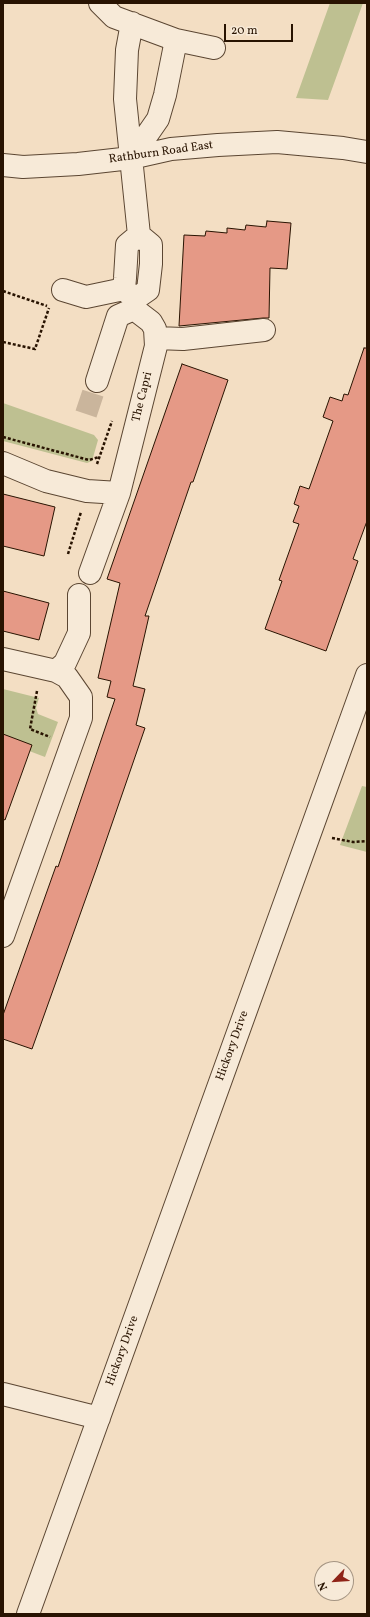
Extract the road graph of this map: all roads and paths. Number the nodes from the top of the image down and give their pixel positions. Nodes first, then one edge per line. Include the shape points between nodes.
1 (100, 3) edge
2 (132, 23) junction
3 (176, 40) junction
4 (214, 48) dead end
5 (367, 152) edge
6 (131, 158) junction
7 (3, 165) edge
8 (64, 290) dead end
9 (131, 299) junction
10 (50, 307) dead end
11 (264, 330) dead end
12 (156, 338) junction
13 (3, 342) edge
14 (97, 381) tunnel mouth
15 (3, 437) edge
16 (99, 456) dead end
17 (3, 463) edge
18 (119, 493) junction
19 (83, 506) dead end
20 (68, 554) dead end
21 (90, 573) dead end
22 (79, 595) dead end
23 (3, 659) edge
24 (61, 674) junction
25 (367, 675) edge
26 (38, 689) dead end
27 (51, 737) dead end
28 (310, 833) junction
29 (367, 841) edge
30 (3, 936) edge
31 (3, 1394) edge
32 (99, 1418) junction
33 (28, 1614) edge

1 - 2 street via 114,17
2 - 3 street
2 - 6 street via 127,50 125,99
3 - 4 street
3 - 6 street via 158,119
5 - 6 street, Rathburn Road East via 277,142 171,150
6 - 7 street, Rathburn Road East via 78,164 23,167
6 - 9 street via 139,235 127,245
8 - 9 street via 86,297
9 - 12 street via 155,329
9 - 14 street via 118,316
10 - 13 path via 35,349
11 - 12 street via 183,339
12 - 18 street, The Capri
15 - 16 path via 89,460
17 - 18 street via 46,481 87,491
18 - 21 street, The Capri
19 - 20 path
22 - 24 street via 79,633
23 - 24 street
24 - 30 street via 81,697 81,718
25 - 28 street, Hickory Drive
26 - 27 path via 30,729
28 - 29 path via 353,842
28 - 32 street, Hickory Drive
31 - 32 street
32 - 33 street, Hickory Drive

